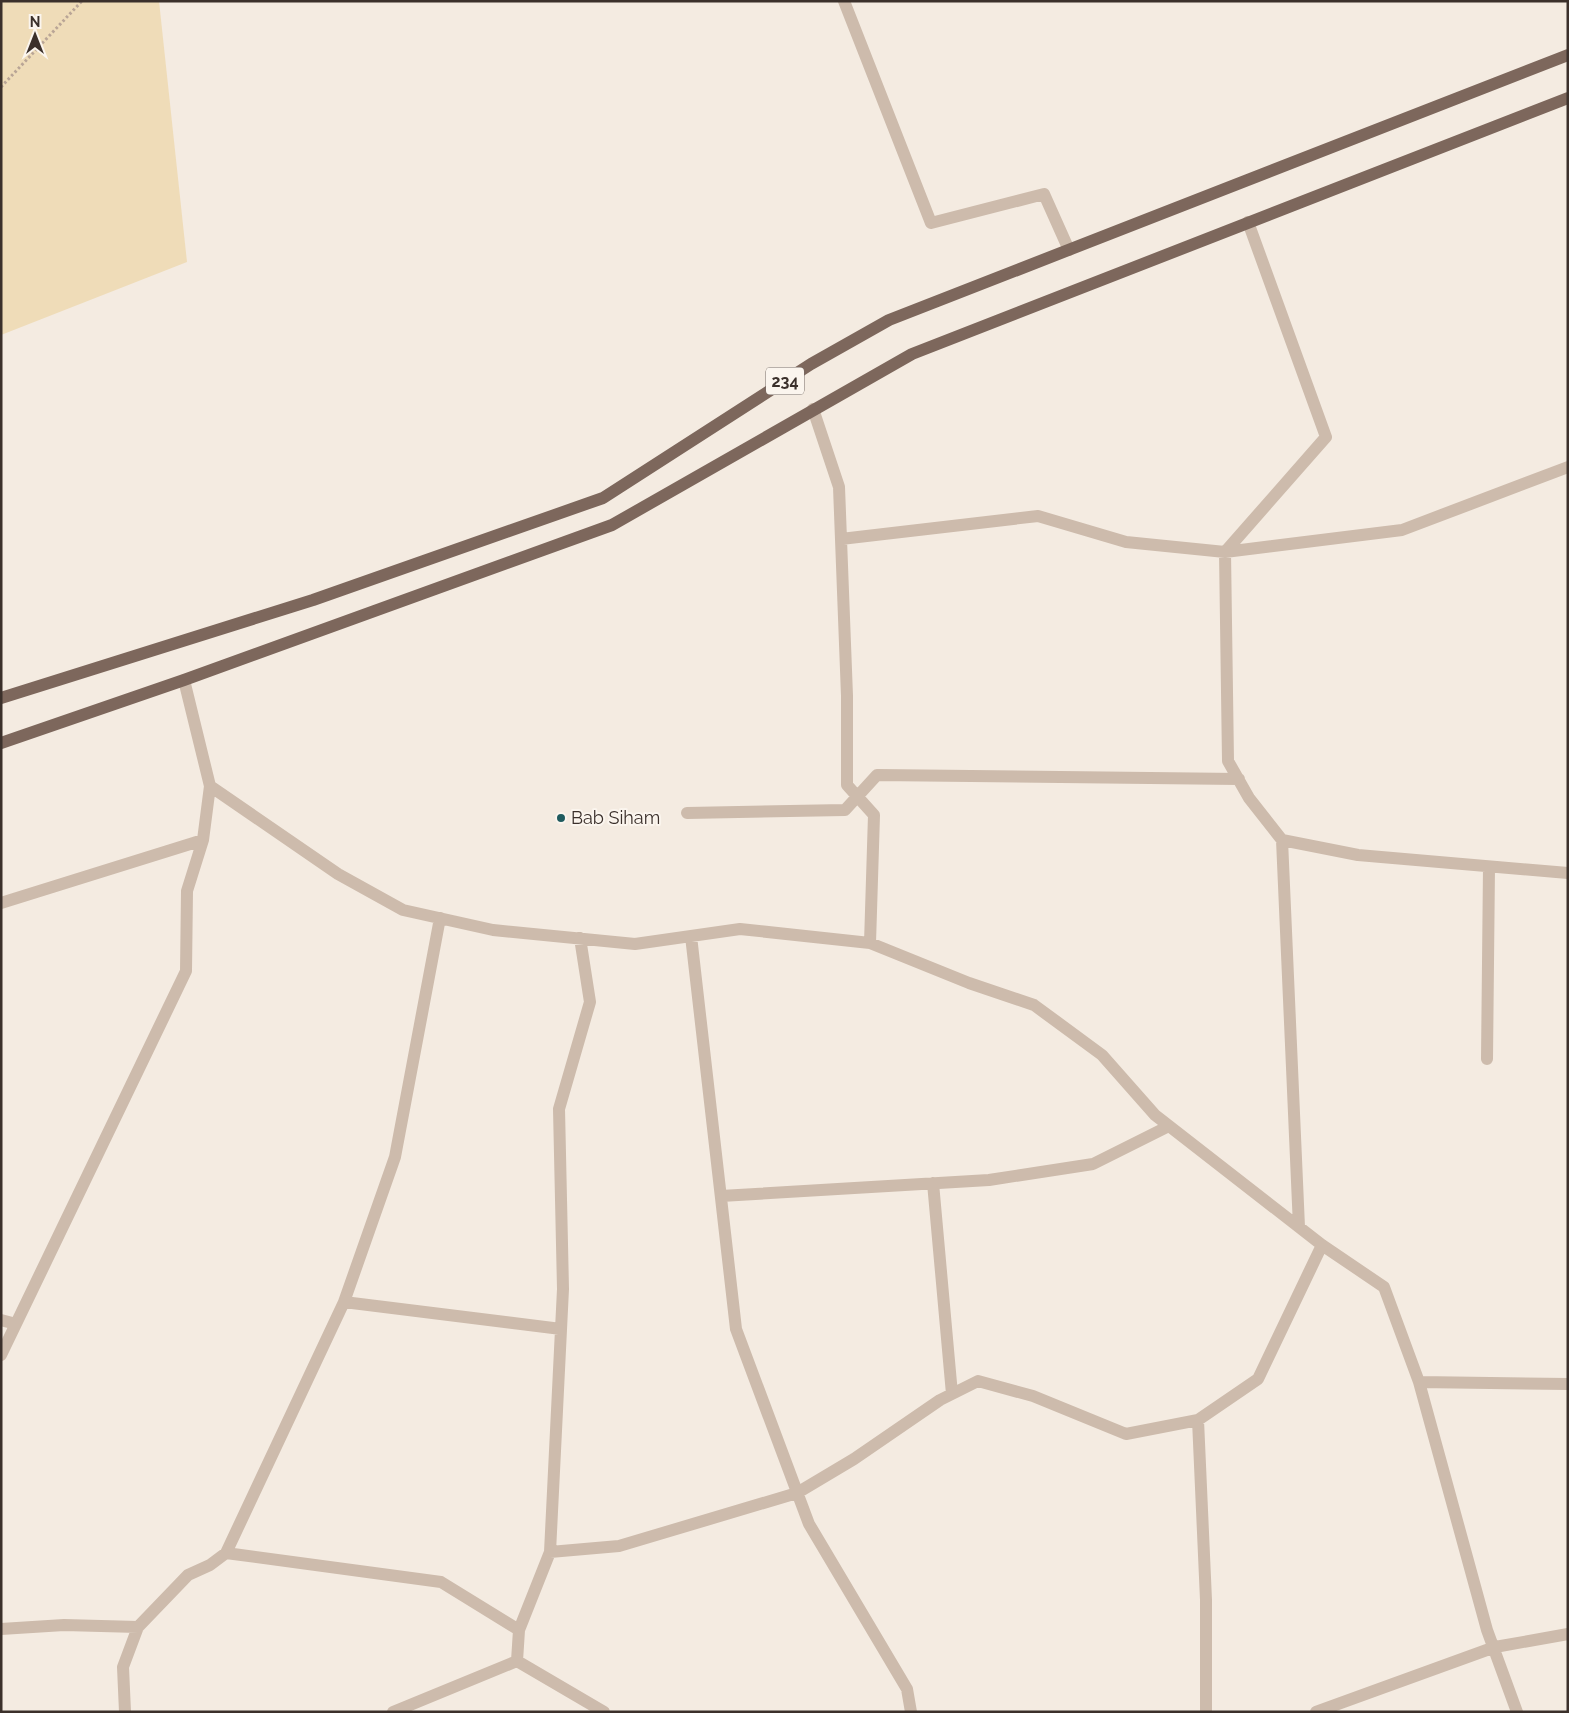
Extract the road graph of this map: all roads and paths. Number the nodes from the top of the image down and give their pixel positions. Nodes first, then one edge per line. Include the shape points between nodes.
1 (82, 1) edge
2 (844, 1) edge
3 (1568, 55) edge
4 (1, 87) edge
5 (1568, 98) edge
6 (1248, 222) junction
7 (1069, 250) junction
8 (813, 409) junction
9 (1568, 467) edge
10 (841, 539) junction
11 (1225, 552) junction
12 (184, 680) junction
13 (1, 698) edge
14 (1, 743) edge
15 (1239, 779) junction
16 (210, 786) junction
17 (858, 798) junction
18 (687, 813) dead end
19 (203, 840) junction
20 (1282, 840) junction
21 (1489, 867) junction
22 (1568, 873) edge
23 (1, 903) edge
24 (440, 918) junction
25 (691, 936) junction
26 (580, 938) junction
27 (870, 943) junction
28 (1487, 1059) dead end
29 (1169, 1126) junction
30 (933, 1183) junction
31 (721, 1196) junction
32 (1299, 1227) junction
33 (1322, 1245) junction
34 (344, 1302) junction
35 (1, 1320) edge
36 (16, 1324) junction
37 (561, 1329) junction
38 (1, 1355) edge
39 (1419, 1382) junction
40 (1568, 1384) edge
41 (952, 1394) junction
42 (1198, 1420) junction
43 (798, 1493) junction
44 (550, 1552) junction
45 (226, 1553) junction
46 (138, 1627) junction
47 (1, 1629) edge
48 (519, 1630) junction
49 (1568, 1634) edge
50 (1494, 1646) junction
51 (517, 1661) junction
52 (126, 1712) edge
53 (392, 1712) edge
54 (604, 1712) edge
55 (911, 1712) edge
56 (1206, 1712) edge
57 (1316, 1712) edge
58 (1518, 1712) edge

1 - 4 path
2 - 7 street via 931,223 1044,194
3 - 7 main road, 234
5 - 6 main road, 234
6 - 8 main road, 234 via 912,354
6 - 11 street via 1326,436
7 - 13 main road, 234 via 889,320 811,364 603,498 313,600
8 - 10 street via 839,488
8 - 12 main road, 234 via 612,525
9 - 11 street via 1402,530
10 - 11 street via 1038,516 1126,542
10 - 17 street via 847,785
11 - 15 street via 1228,761
12 - 14 main road, 234
12 - 16 street
15 - 17 street via 877,775
15 - 20 street
16 - 19 street
16 - 24 street via 338,874 404,910
17 - 18 street via 845,810
17 - 27 street via 874,815
19 - 23 street
19 - 36 street via 187,891 186,971
20 - 21 street via 1358,855
20 - 32 street
21 - 22 street
21 - 28 street
24 - 26 street via 493,930
24 - 34 street via 395,1157
25 - 26 street via 636,944
25 - 27 street via 740,929
25 - 31 street
26 - 37 street via 590,1002 559,1109
27 - 29 street via 1034,1005 1102,1055 1155,1115
29 - 30 street via 1093,1164 989,1180
29 - 32 street
30 - 31 street
30 - 41 street
31 - 43 street via 736,1329
32 - 33 street
33 - 39 street via 1384,1287
33 - 42 street via 1258,1379
34 - 37 street
34 - 45 street
35 - 36 street
36 - 38 street
37 - 44 street
39 - 40 street
39 - 50 street via 1463,1549
41 - 42 street via 978,1381 1033,1396 1126,1434
41 - 43 street
42 - 56 street via 1206,1600
43 - 44 street via 619,1546
43 - 55 street via 810,1524 907,1689
44 - 48 street
45 - 46 street via 188,1575
45 - 48 street via 441,1582
46 - 47 street via 64,1624
46 - 52 street via 123,1667
48 - 51 street
49 - 50 street
50 - 57 street
50 - 58 street
51 - 53 street
51 - 54 street

